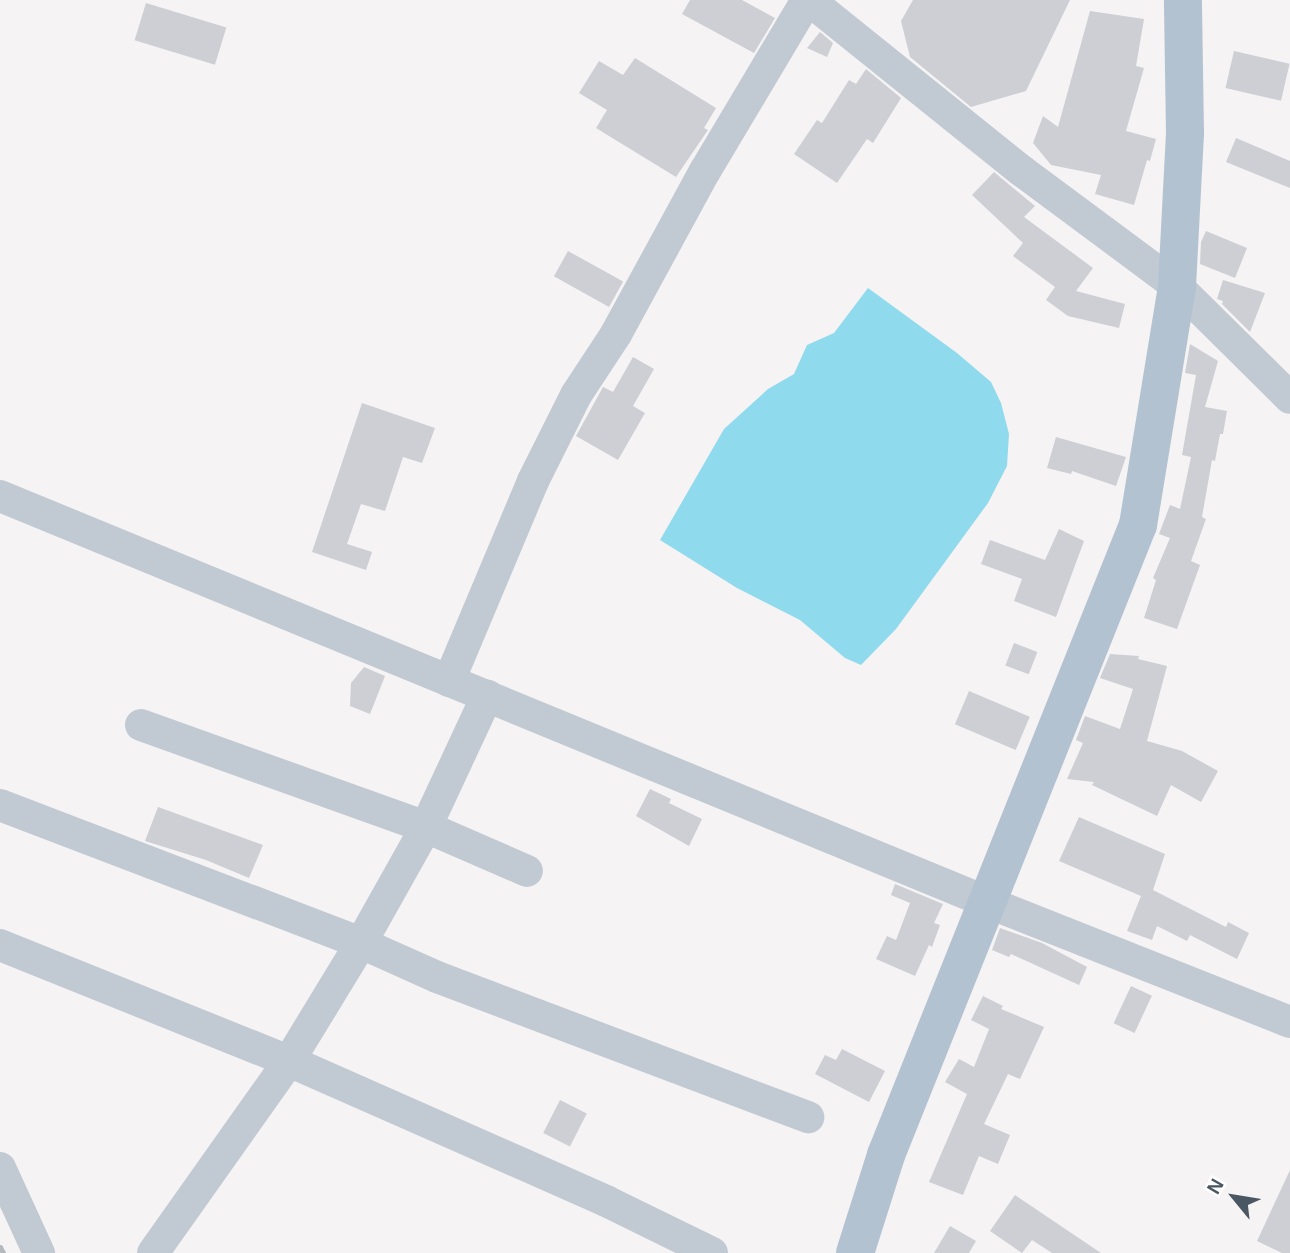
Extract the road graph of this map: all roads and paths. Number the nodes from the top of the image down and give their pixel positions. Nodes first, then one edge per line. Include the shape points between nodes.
1 (808, 0) edge
2 (1183, 0) edge
3 (1177, 286) junction
4 (1290, 398) edge
5 (0, 496) edge
6 (449, 681) junction
7 (487, 696) junction
8 (141, 724) dead end
9 (0, 804) edge
10 (426, 827) junction
11 (527, 872) dead end
12 (987, 902) junction
13 (361, 943) junction
14 (0, 945) edge
15 (1290, 1022) edge
16 (289, 1061) junction
17 (808, 1117) dead end
18 (0, 1168) edge
19 (39, 1253) edge
20 (153, 1253) edge
21 (712, 1253) edge
22 (855, 1253) edge

1 - 3 street via 1022,171
1 - 6 street via 576,395 533,481
2 - 3 main road via 1185,133
3 - 4 street
3 - 12 main road via 1138,525
5 - 6 street
6 - 7 street
7 - 10 street
7 - 12 street
8 - 10 street
9 - 13 street
10 - 11 street
10 - 13 street
12 - 15 street
12 - 22 main road via 886,1155
13 - 16 street
13 - 17 street via 437,977
14 - 16 street
16 - 20 street
16 - 21 street via 606,1201
18 - 19 street

